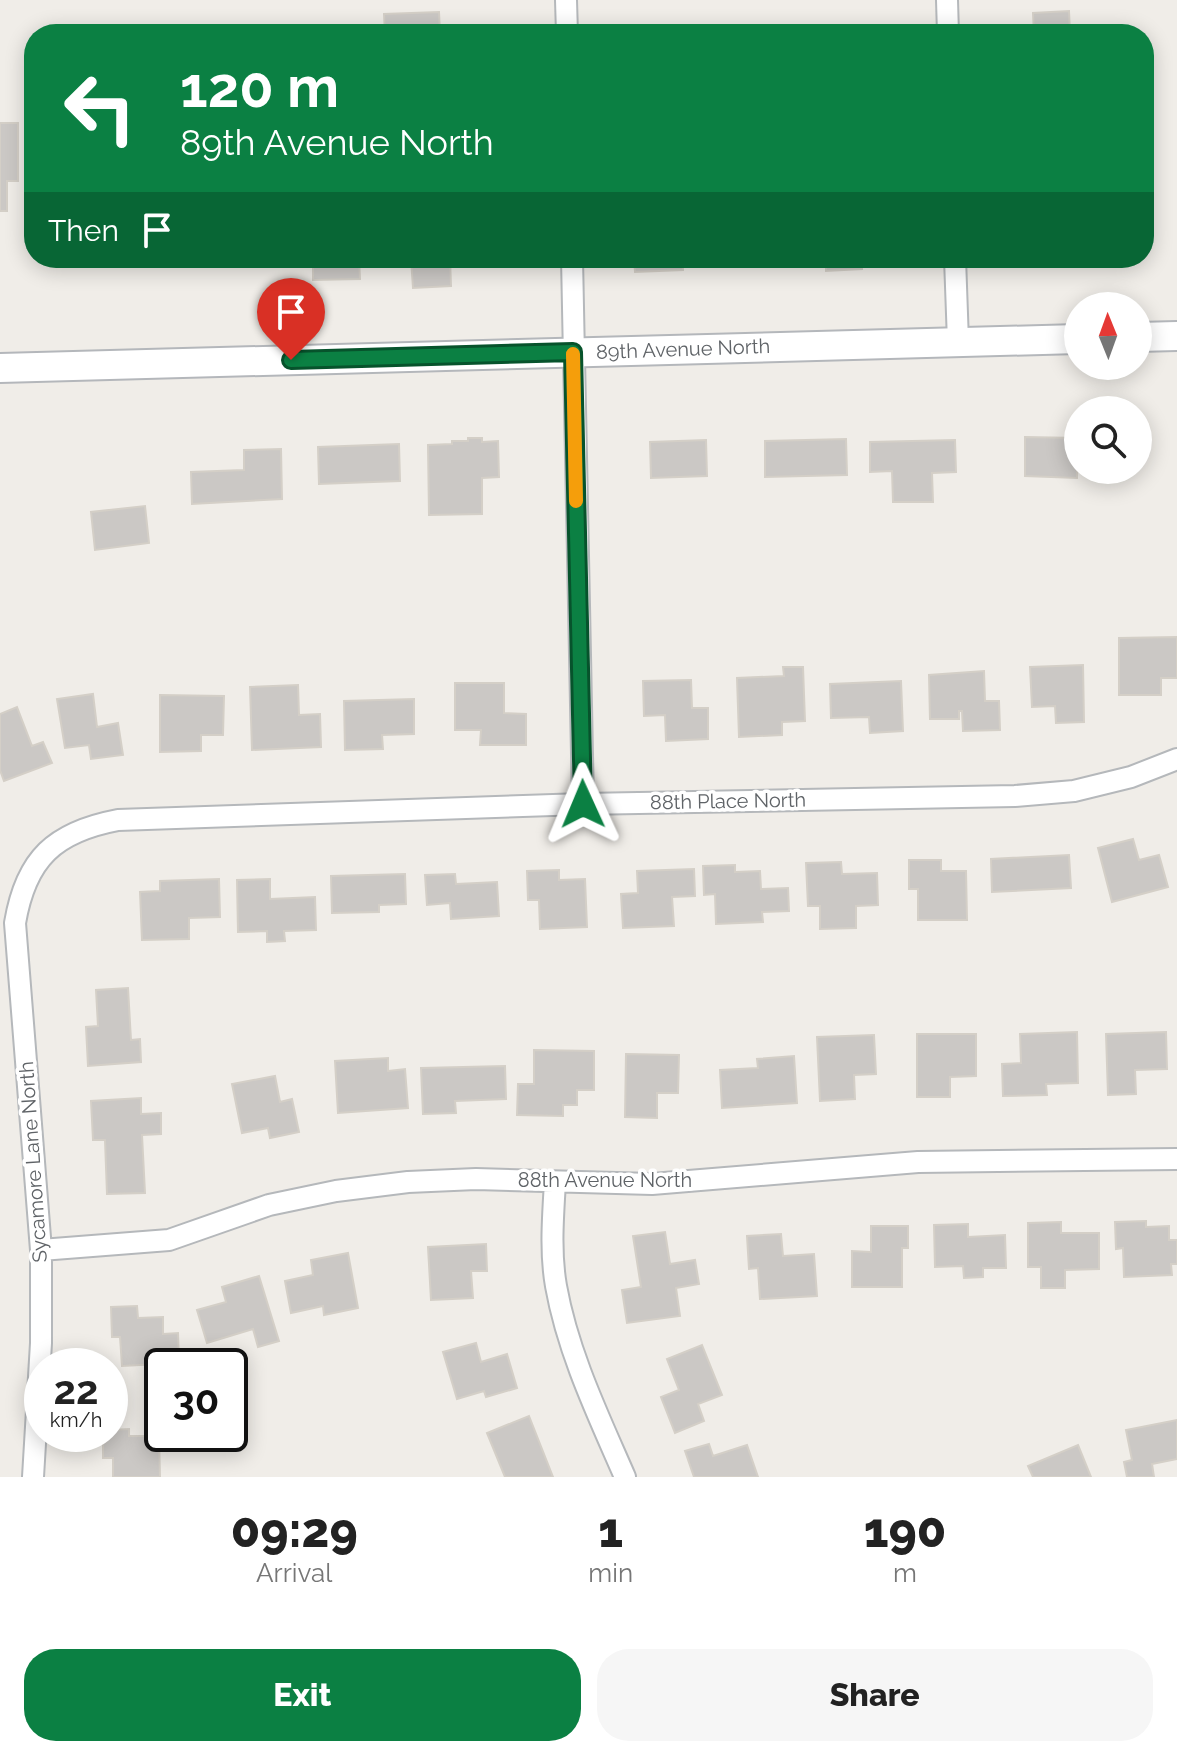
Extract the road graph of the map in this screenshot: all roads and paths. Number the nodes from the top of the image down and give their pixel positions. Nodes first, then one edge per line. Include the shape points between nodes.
1 (566, 0) edge
2 (947, 0) edge
3 (567, 24) edge
4 (948, 24) edge
5 (572, 268) edge
6 (955, 268) edge
7 (1177, 336) edge
8 (1152, 337) edge
9 (1064, 339) edge
10 (958, 342) junction
11 (573, 352) junction
12 (0, 368) edge
13 (1177, 759) edge
14 (583, 804) junction
15 (44, 855) joint
16 (1177, 1159) edge
17 (555, 1182) junction
18 (41, 1250) junction
19 (33, 1477) edge
20 (625, 1477) edge

1 - 3 street
2 - 4 street
5 - 11 street
6 - 10 street
7 - 8 street
9 - 10 street, 89th Avenue North
10 - 11 street, 89th Avenue North
11 - 12 street, 89th Avenue North
11 - 14 street
13 - 14 street, 88th Place North via 1074,791 1015,796
14 - 15 street, 88th Place North via 118,820 64,837
15 - 18 street, Sycamore Lane North via 19,899 15,923
16 - 17 street, 88th Avenue North via 918,1162 652,1184
17 - 18 street, 88th Avenue North via 476,1179 336,1191 269,1205 169,1240
17 - 20 street via 556,1284 568,1339
18 - 19 street, Sycamore Lane North

